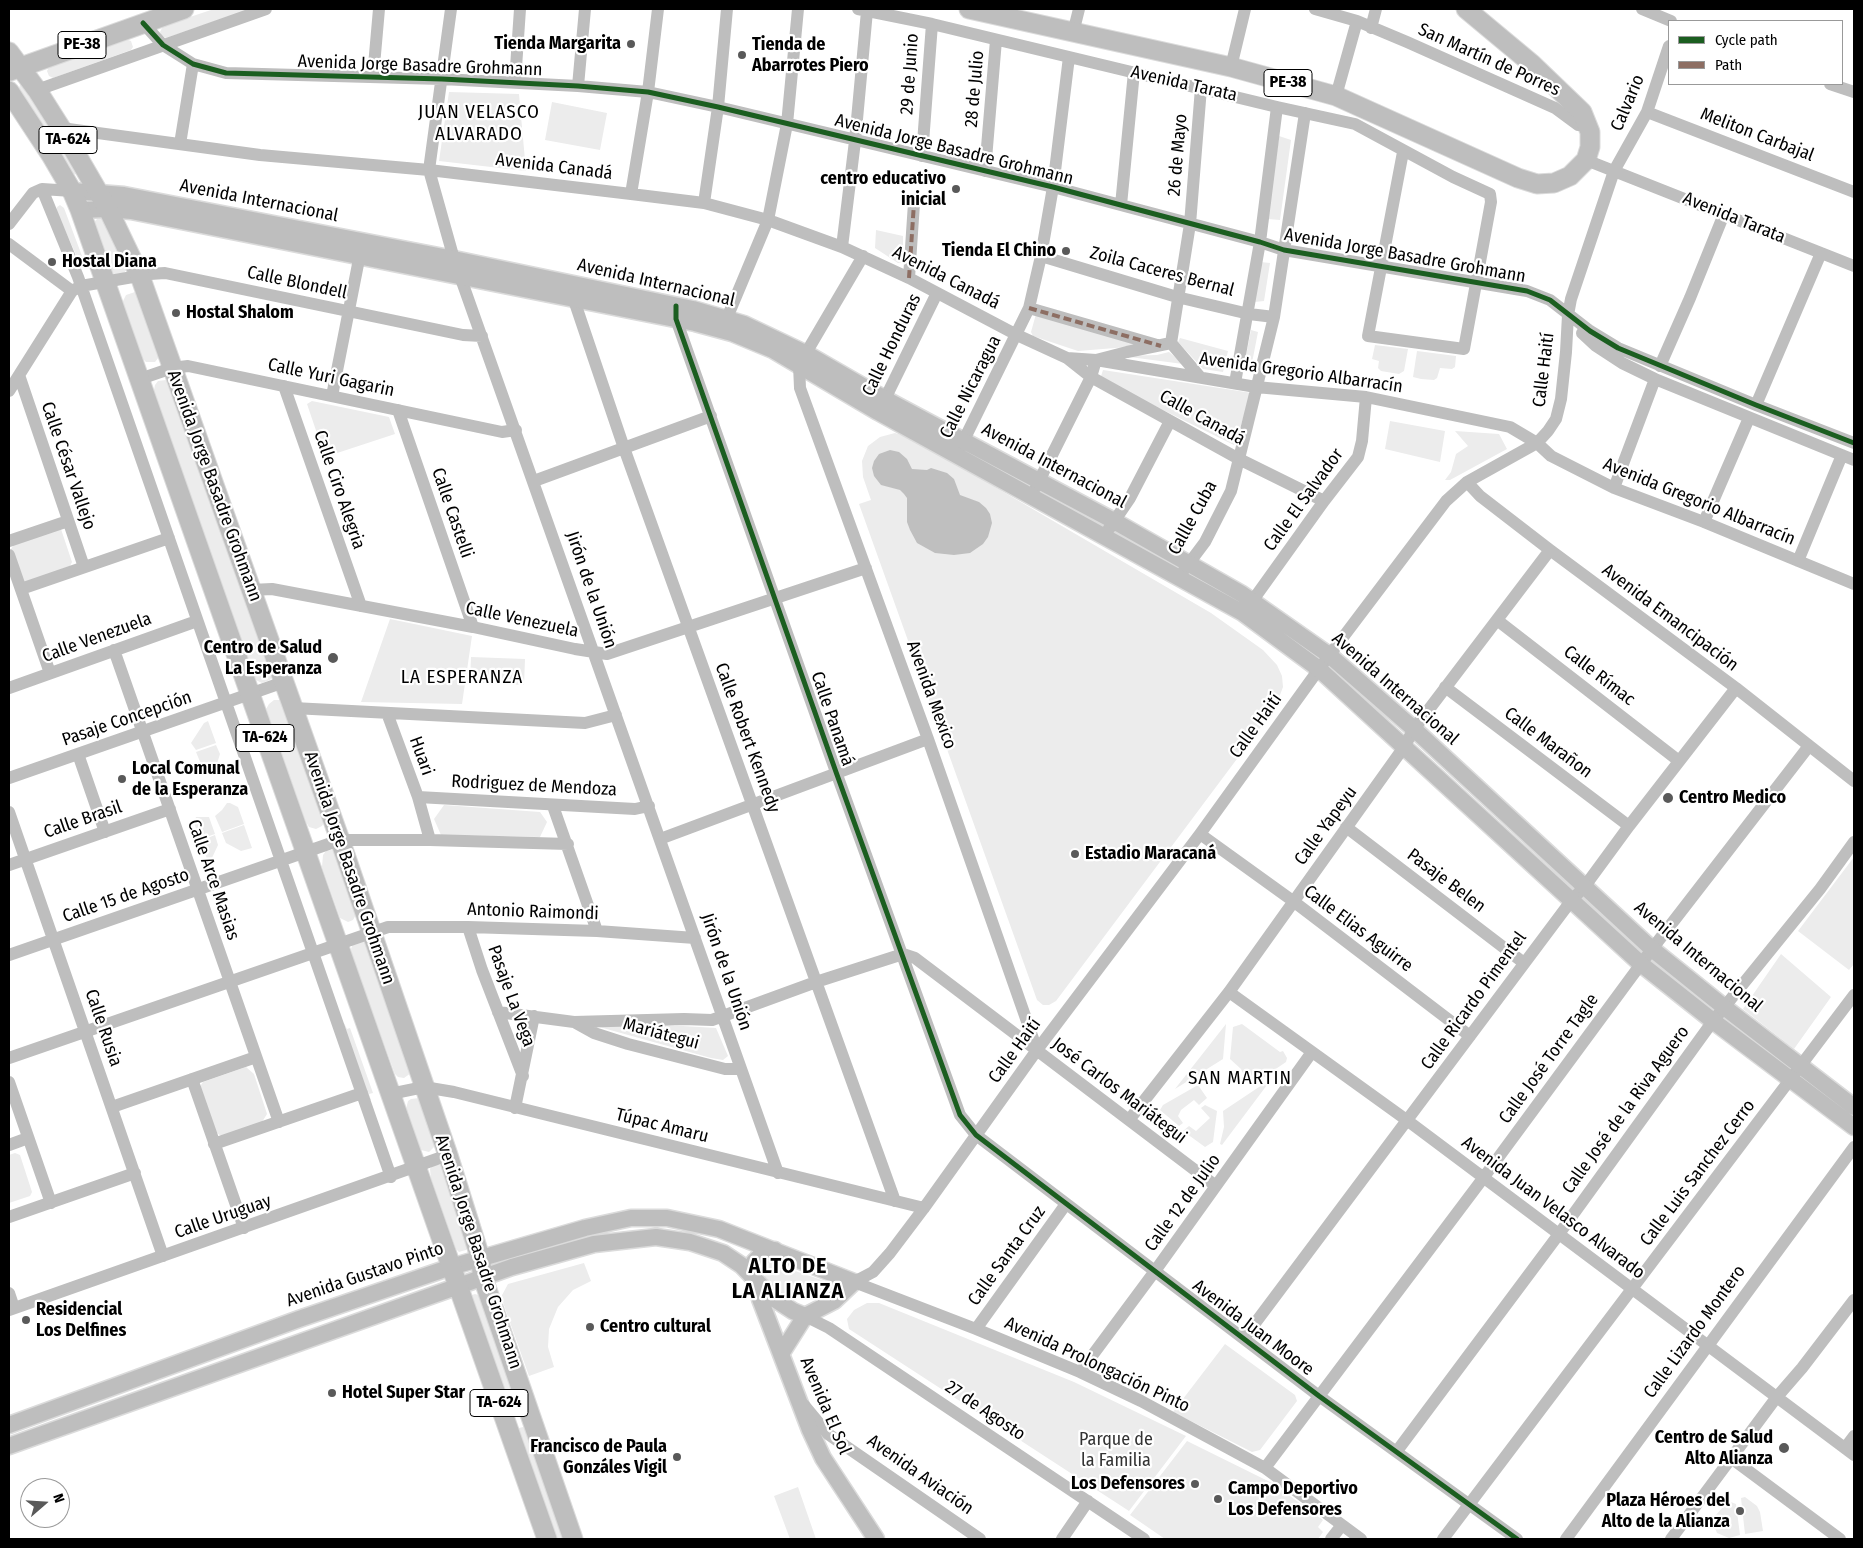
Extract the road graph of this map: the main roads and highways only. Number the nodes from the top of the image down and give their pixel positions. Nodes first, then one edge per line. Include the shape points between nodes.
1 (184, 9) edge
2 (969, 9) edge
3 (1466, 9) edge
4 (9, 52) edge
5 (15, 70) edge
6 (9, 91) edge
7 (72, 191) junction
8 (98, 192) junction
9 (108, 209) junction
10 (80, 210) junction
11 (361, 249) junction
12 (574, 292) junction
13 (882, 405) junction
14 (1248, 607) junction
15 (1795, 1073) junction
16 (1854, 1107) edge
17 (1854, 1127) edge
18 (776, 1250) junction
19 (480, 1257) junction
20 (451, 1267) junction
21 (483, 1278) junction
22 (754, 1280) junction
23 (458, 1287) junction
24 (805, 1316) junction
25 (781, 1354) junction
26 (532, 1419) junction
27 (9, 1425) edge
28 (507, 1428) junction
29 (9, 1446) edge
30 (546, 1539) edge
31 (573, 1539) edge
32 (876, 1539) edge

1 - 5 highway, PE-38
2 - 3 highway, Avenida Tarata / PE-38 via 1232,67 1336,96 1357,115 1536,184 1562,180 1577,171 1586,160 1591,140 1589,125 1578,106
4 - 5 highway, Avenida Jorge Basadre Grohmann
5 - 8 highway, Avenida Jorge Basadre Grohmann / TA-624 via 37,90
6 - 7 highway, Avenida Jorge Basadre Grohmann / TA-624
7 - 8 main road, Avenida Internacional
7 - 10 highway, Avenida Jorge Basadre Grohmann / TA-624
8 - 9 highway, Avenida Jorge Basadre Grohmann / TA-624
8 - 11 main road, Avenida Internacional via 124,195
9 - 10 main road, Avenida Internacional
9 - 11 main road, Avenida Internacional
9 - 19 highway, Avenida Jorge Basadre Grohmann / TA-624 via 140,276 340,840
10 - 20 highway, Avenida Jorge Basadre Grohmann / TA-624
11 - 12 main road, Avenida Internacional via 462,277
11 - 12 main road, Avenida Internacional via 454,259
12 - 13 main road, Avenida Internacional via 762,332 803,360
13 - 14 main road, Avenida Internacional via 956,455 1030,496 1180,578
13 - 14 main road, Avenida Internacional via 964,440 1040,480 1189,563
14 - 15 main road, Avenida Internacional via 1641,964 1713,1021
14 - 15 main road, Avenida Internacional via 1329,656
15 - 16 main road, Avenida Internacional
15 - 17 main road, Avenida Internacional
18 - 19 main road, Avenida Gustavo Pinto via 719,1229 667,1218 631,1218
18 - 22 main road via 754,1262
18 - 24 main road, Avenida Gustavo Pinto via 854,1282 834,1301
19 - 20 main road, Avenida Gustavo Pinto
19 - 21 highway, Avenida Jorge Basadre Grohmann / TA-624
20 - 23 highway, Avenida Jorge Basadre Grohmann / TA-624
20 - 27 main road, Avenida Gustavo Pinto via 299,1318
21 - 22 main road via 594,1244 656,1237 724,1252
21 - 23 main road
21 - 26 highway, Avenida Jorge Basadre Grohmann / TA-624
22 - 24 main road via 773,1298
22 - 25 main road, Avenida El Sol
23 - 28 highway, Avenida Jorge Basadre Grohmann / TA-624
23 - 29 main road
24 - 25 main road
25 - 32 main road, Avenida El Sol via 827,1465
26 - 28 highway
26 - 31 highway, Avenida Jorge Basadre Grohmann / TA-624
28 - 30 highway, Avenida Jorge Basadre Grohmann / TA-624

